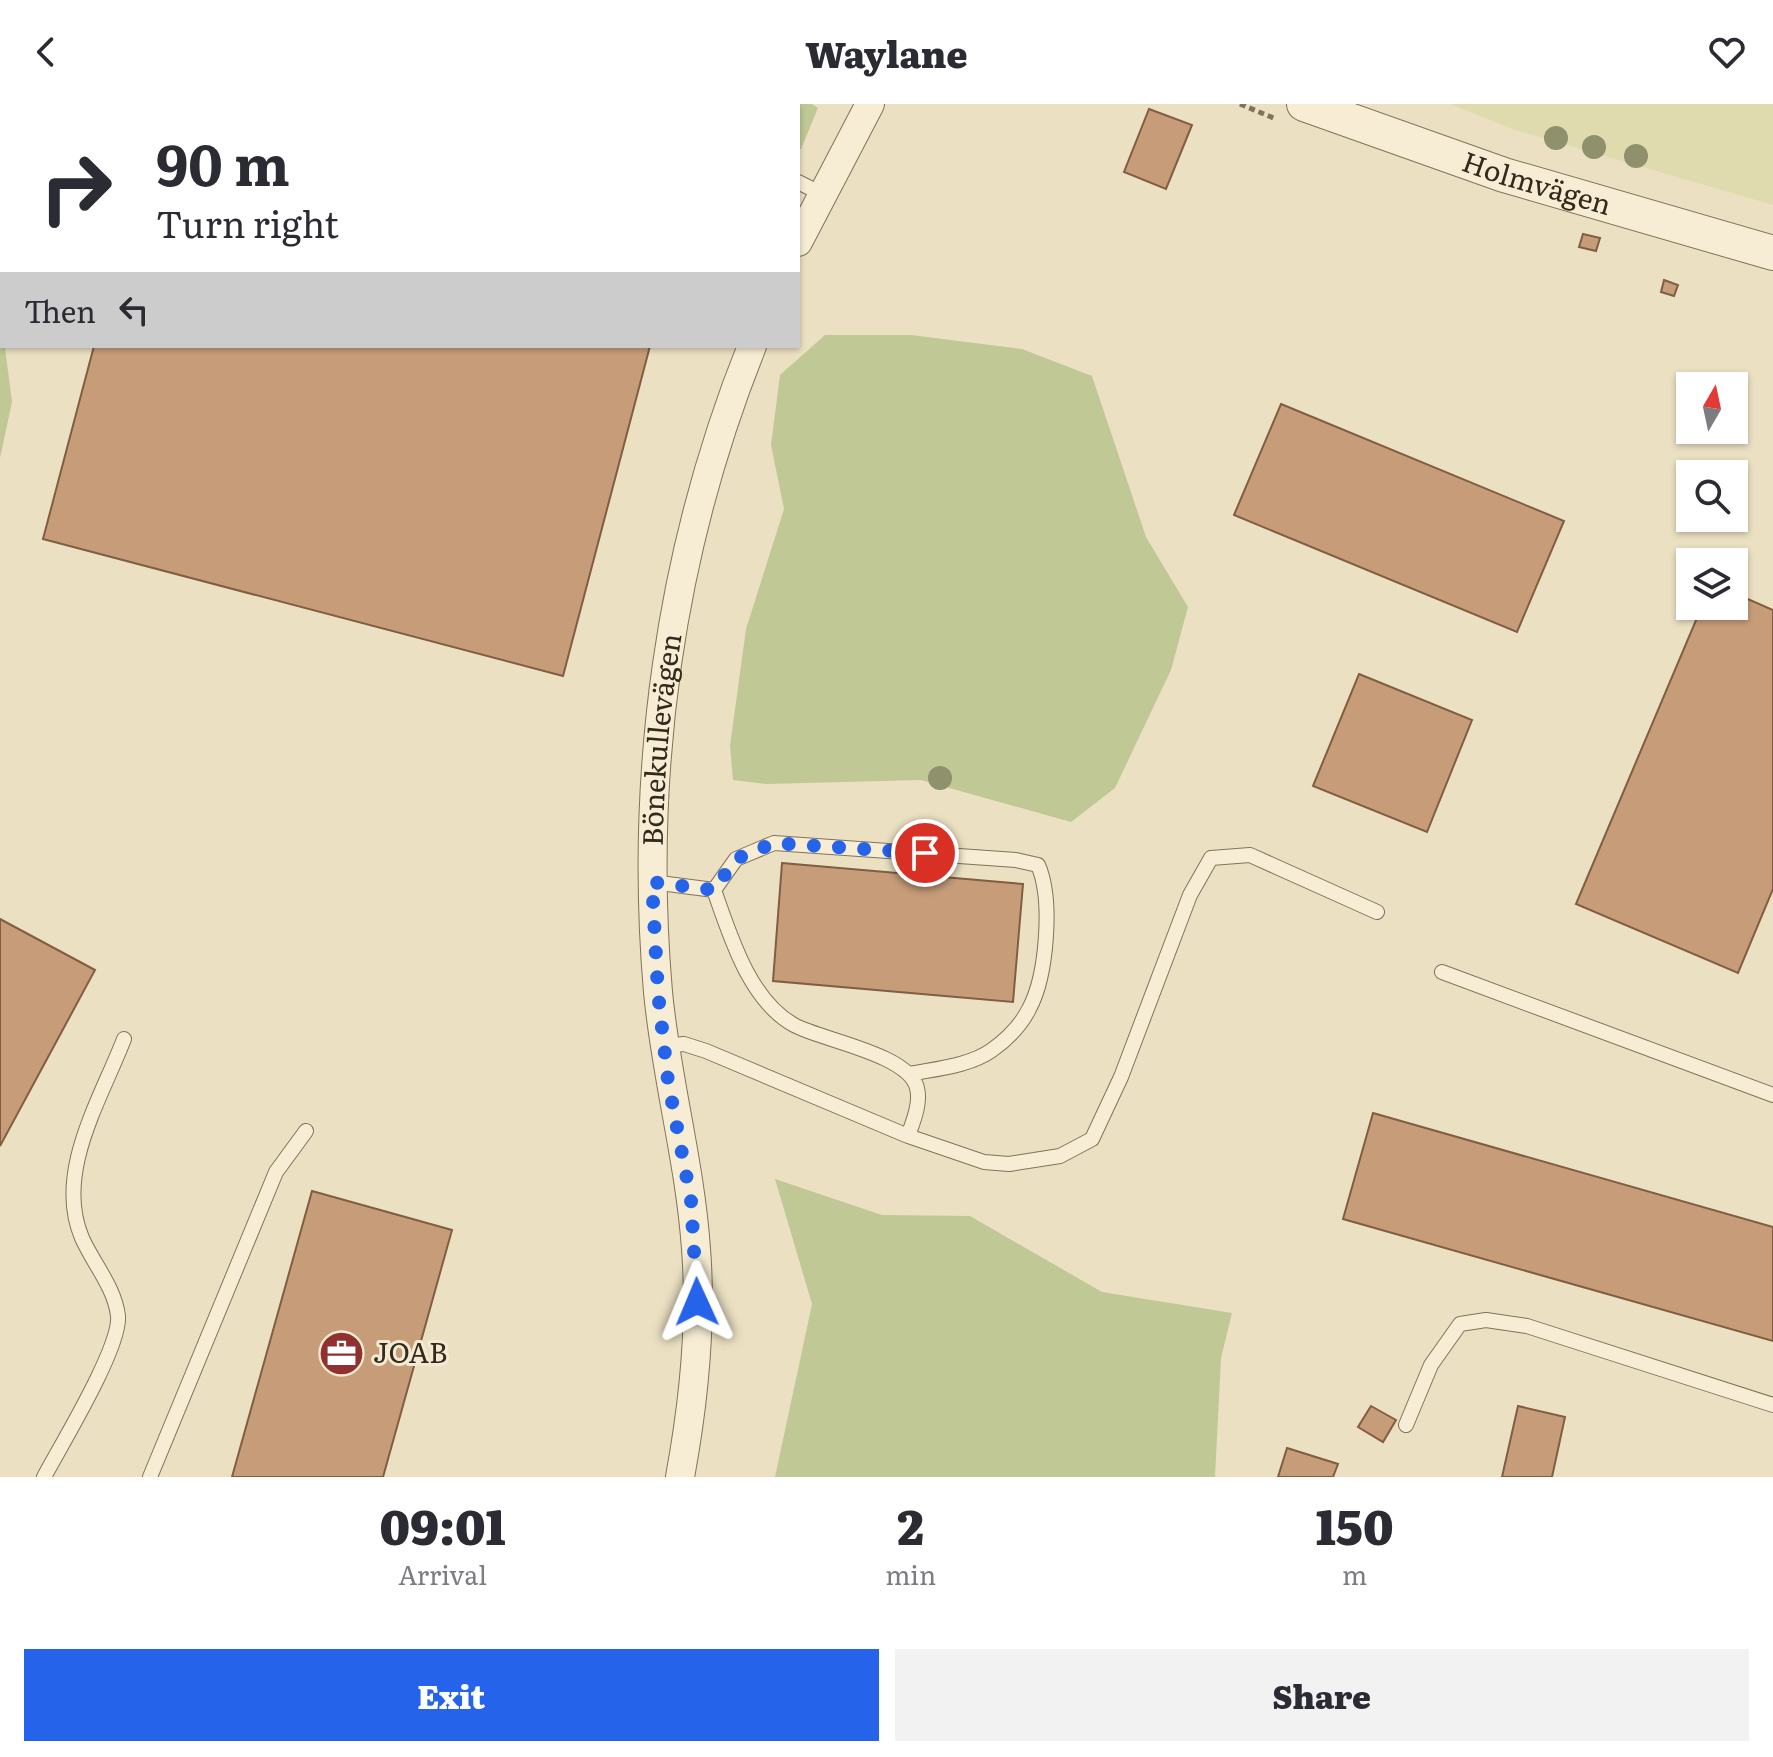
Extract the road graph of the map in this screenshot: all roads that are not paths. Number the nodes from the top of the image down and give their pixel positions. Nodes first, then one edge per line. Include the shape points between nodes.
1 (870, 104) edge
2 (1304, 104) edge
3 (810, 188) edge
4 (800, 233) edge
5 (1773, 253) edge
6 (751, 348) edge
7 (652, 882) junction
8 (714, 890) junction
9 (1377, 912) dead end
10 (1442, 972) dead end
11 (124, 1039) dead end
12 (665, 1046) junction
13 (909, 1074) junction
14 (1773, 1095) edge
15 (306, 1131) dead end
16 (908, 1136) junction
17 (1773, 1405) edge
18 (1406, 1425) dead end
19 (44, 1477) edge
20 (150, 1477) edge
21 (680, 1477) edge

1 - 3 street
2 - 5 street, Holmvägen via 1504,175
3 - 4 street
6 - 7 street, Bönekullevägen via 724,418 683,577 657,756
7 - 8 lane
7 - 12 street, Bönekullevägen
8 - 13 lane via 748,974 793,1025 884,1059
8 - 13 lane via 736,859 774,843 1038,865 1046,883 1048,914 1030,1008 990,1052
9 - 16 lane via 1250,855 1211,858 1190,895 1092,1139 1060,1156 1009,1164 984,1162
10 - 14 lane
11 - 19 lane via 78,1156 72,1195 81,1235 118,1317 108,1355
12 - 16 lane via 684,1044 706,1051
12 - 21 street, Bönekullevägen via 696,1250 696,1371
13 - 16 lane via 918,1097
15 - 20 lane via 276,1172
17 - 18 lane via 1527,1326 1486,1320 1460,1324 1431,1365

